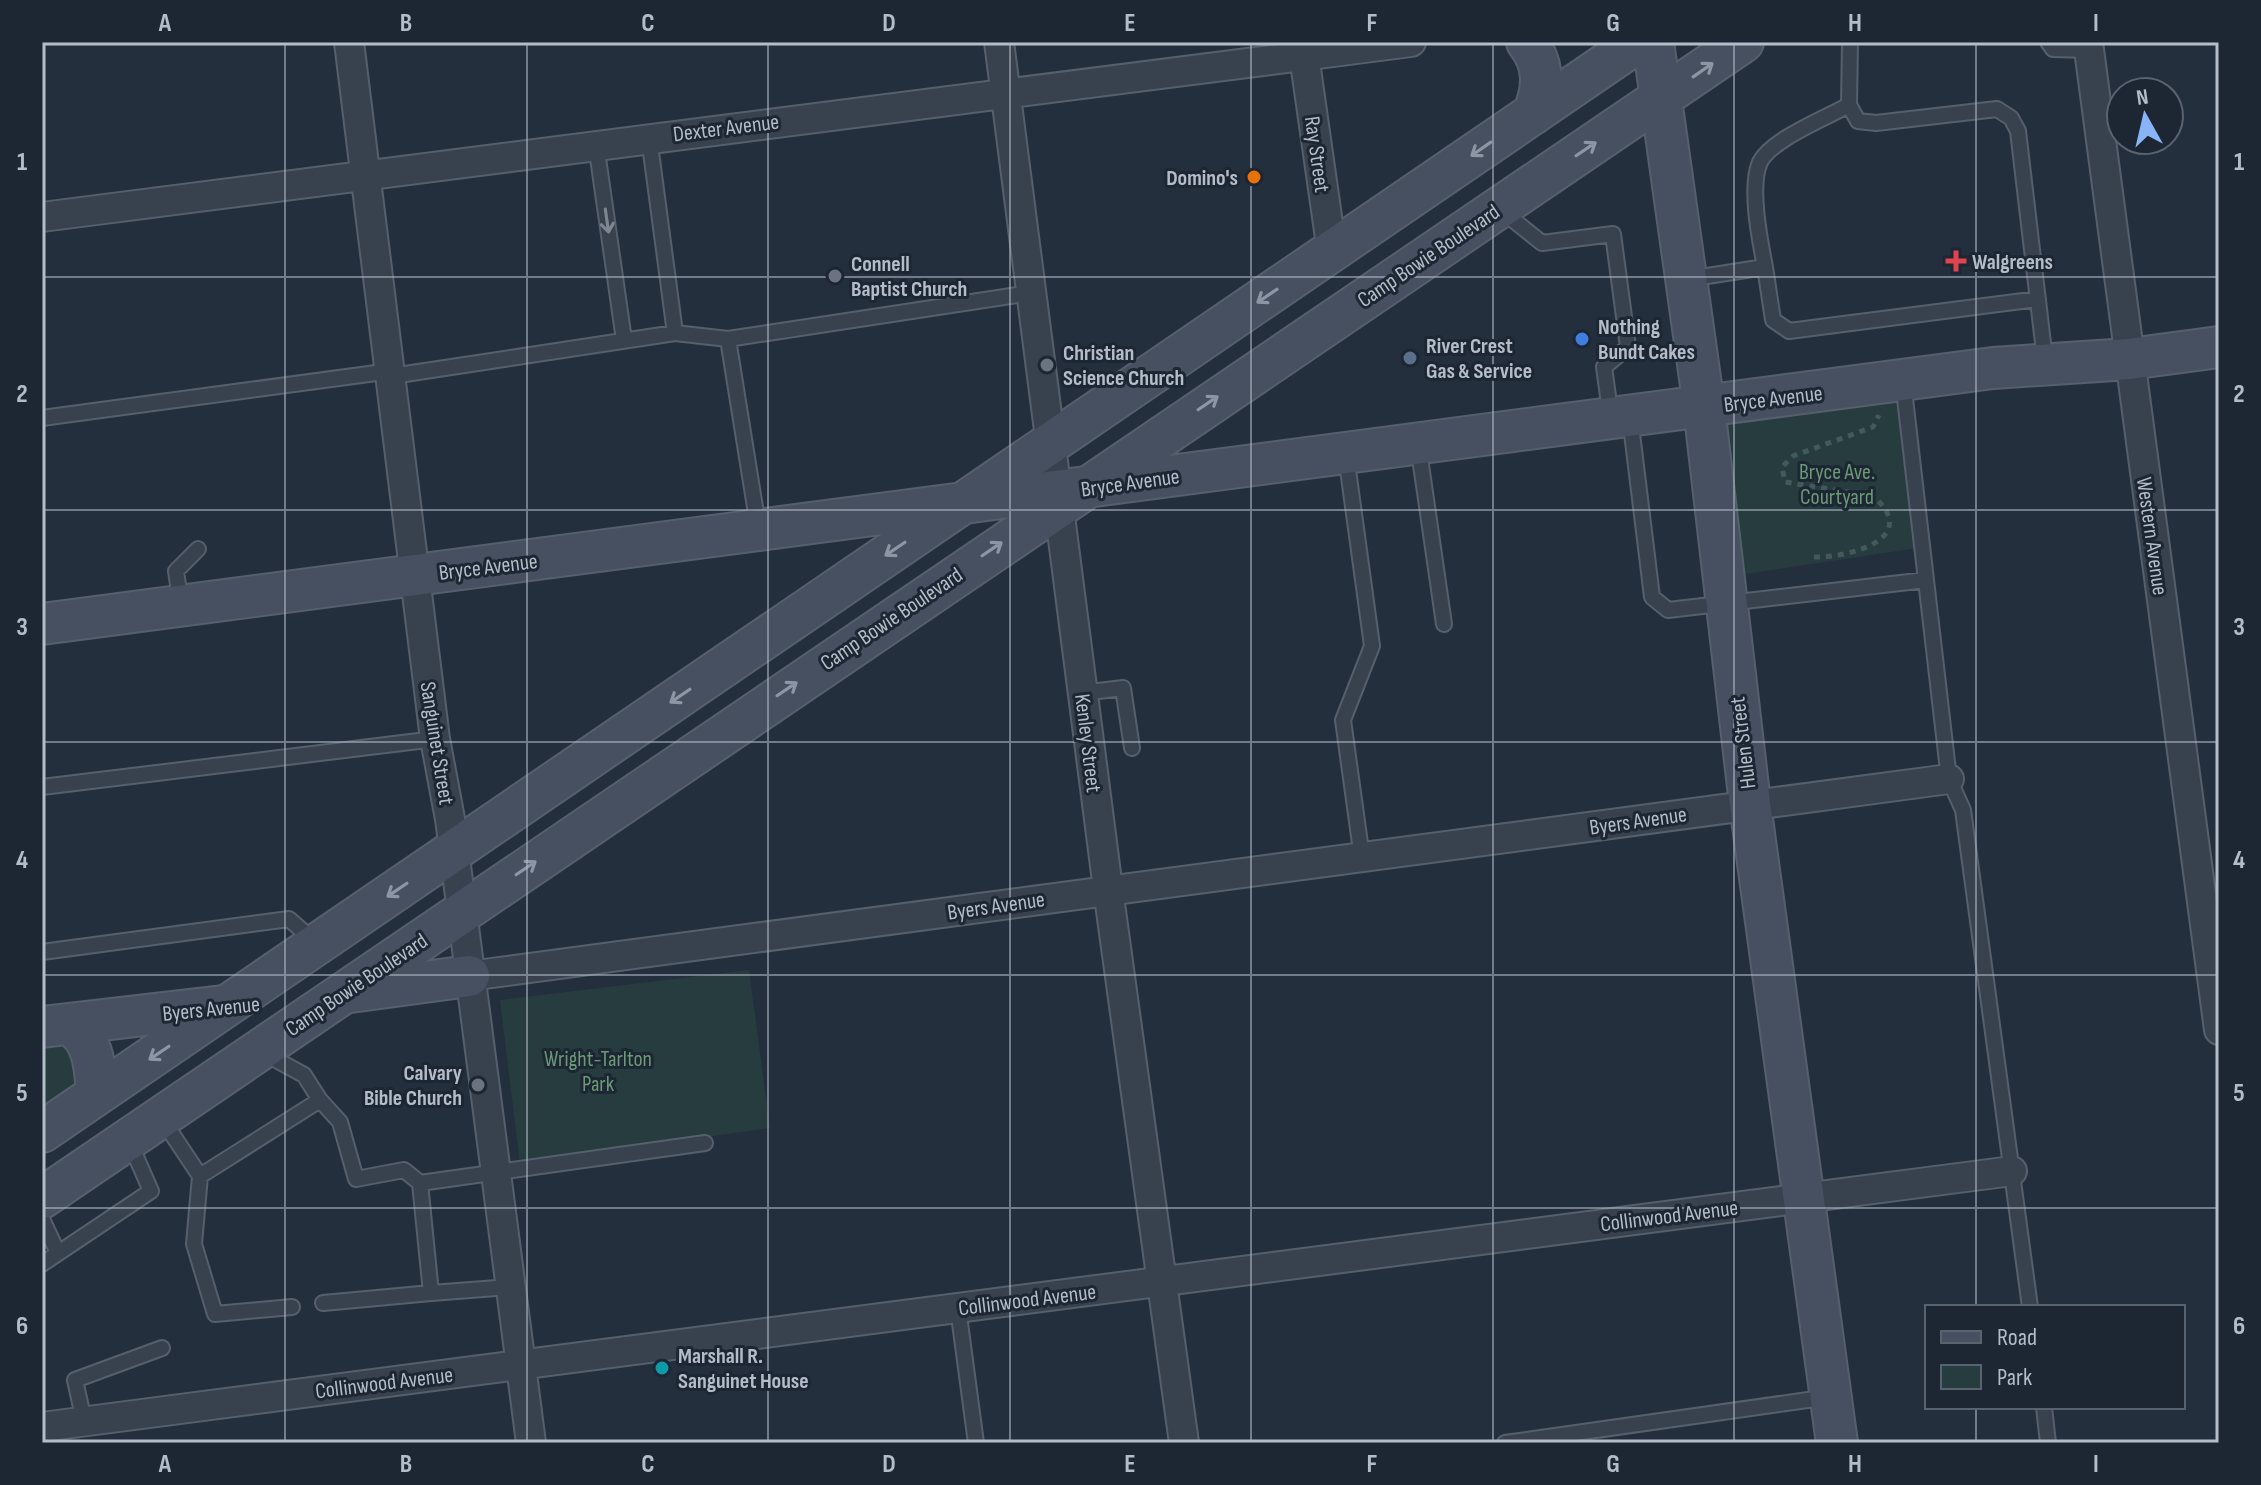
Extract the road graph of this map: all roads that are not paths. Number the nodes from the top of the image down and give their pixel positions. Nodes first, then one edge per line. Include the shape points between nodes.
1 (349, 42) edge
2 (999, 42) edge
3 (1411, 42) edge
4 (1527, 42) edge
5 (1638, 42) edge
6 (1653, 42) edge
7 (1743, 42) edge
8 (1850, 42) edge
9 (2048, 42) edge
10 (1347, 46) edge
11 (2088, 46) edge
12 (1304, 55) junction
13 (1005, 93) junction
14 (1663, 98) junction
15 (1849, 105) junction
16 (1533, 114) junction
17 (649, 137) junction
18 (596, 144) junction
19 (366, 174) junction
20 (1498, 208) junction
21 (42, 217) edge
22 (1332, 252) junction
23 (1765, 267) junction
24 (1688, 279) junction
25 (1030, 293) junction
26 (2038, 299) junction
27 (675, 333) junction
28 (728, 339) junction
29 (624, 340) junction
30 (2219, 347) edge
31 (2129, 359) junction
32 (2046, 365) junction
33 (392, 373) junction
34 (1903, 381) junction
35 (1704, 407) junction
36 (42, 418) edge
37 (1620, 418) junction
38 (1052, 441) junction
39 (1418, 444) junction
40 (1346, 453) junction
41 (1066, 495) junction
42 (962, 503) junction
43 (759, 530) junction
44 (198, 549) dead end
45 (417, 575) junction
46 (1926, 580) junction
47 (1725, 604) junction
48 (181, 606) junction
49 (42, 624) edge
50 (1444, 624) dead end
51 (1082, 693) junction
52 (435, 739) junction
53 (1132, 748) dead end
54 (1949, 779) junction
55 (42, 787) edge
56 (1750, 804) junction
57 (454, 851) junction
58 (1362, 858) junction
59 (1108, 889) junction
60 (462, 912) junction
61 (318, 944) junction
62 (42, 952) edge
63 (469, 976) junction
64 (341, 994) junction
65 (229, 1005) junction
66 (55, 1026) edge
67 (2219, 1030) edge
68 (258, 1050) junction
69 (97, 1094) junction
70 (320, 1100) junction
71 (161, 1117) junction
72 (42, 1132) edge
73 (128, 1139) junction
74 (705, 1143) dead end
75 (495, 1170) junction
76 (2012, 1171) junction
77 (200, 1176) junction
78 (420, 1183) junction
79 (42, 1198) edge
80 (1806, 1198) junction
81 (42, 1219) edge
82 (58, 1253) junction
83 (42, 1264) edge
84 (1163, 1281) junction
85 (511, 1287) junction
86 (431, 1293) junction
87 (323, 1303) dead end
88 (2030, 1305) edge
89 (292, 1307) dead end
90 (958, 1308) junction
91 (162, 1348) dead end
92 (521, 1365) junction
93 (1831, 1397) junction
94 (2044, 1409) edge
95 (84, 1421) junction
96 (42, 1427) edge
97 (531, 1443) edge
98 (976, 1443) edge
99 (1184, 1443) edge
100 (1505, 1443) edge
101 (1837, 1443) edge
102 (2048, 1443) edge

1 - 19 street, Sanguinet Street
2 - 13 street, Kenley Street
3 - 10 street, Dexter Avenue
4 - 16 main road via 1542,72
5 - 16 main road
6 - 14 main road, Hulen Street
14 -> 7 main road, Camp Bowie Boulevard
8 - 15 lane
9 - 11 lane via 2053,49
10 - 12 street, Dexter Avenue
11 - 31 street, Western Avenue
12 - 13 street, Dexter Avenue
12 - 22 street, Ray Street
13 - 17 street, Dexter Avenue
13 - 25 street, Kenley Street
20 -> 14 main road, Camp Bowie Boulevard
14 - 24 main road, Hulen Street
15 - 23 lane via 1777,143 1761,162 1756,185
15 - 26 lane via 1858,121 1876,123 1997,109 2011,118 2018,131
16 -> 22 main road
17 - 18 street, Dexter Avenue
17 - 27 lane
18 - 19 street, Dexter Avenue
18 -> 29 lane
19 - 21 street, Dexter Avenue
19 - 33 street, Sanguinet Street
20 - 37 lane via 1542,243 1613,234 1628,347 1604,367
41 -> 20 main road, Camp Bowie Boulevard
22 -> 38 main road
23 - 24 lane
23 - 26 lane via 1773,320 1789,331
24 - 35 main road, Hulen Street
25 - 28 lane
25 - 38 street, Kenley Street
26 - 32 lane
27 - 28 lane
27 - 29 lane
28 - 43 lane
29 - 33 lane
30 - 31 main road, Bryce Avenue
31 - 32 main road, Bryce Avenue
31 - 67 street, Western Avenue
32 - 34 main road, Bryce Avenue
33 - 36 lane
33 - 45 street, Sanguinet Street
34 - 35 main road, Bryce Avenue
34 - 46 lane
35 - 37 main road, Bryce Avenue
35 - 47 main road, Hulen Street
37 - 39 main road, Bryce Avenue
37 - 47 lane via 1652,597 1668,610
38 - 41 street, Kenley Street
38 - 42 main road
39 - 40 main road, Bryce Avenue
39 - 50 lane
40 - 41 main road, Bryce Avenue
40 - 58 lane via 1372,646 1343,720
41 - 42 main road, Bryce Avenue
41 - 51 street, Kenley Street
60 -> 41 main road, Camp Bowie Boulevard
42 - 43 main road, Bryce Avenue
42 -> 57 main road
43 - 45 main road, Bryce Avenue
44 - 48 lane via 176,571
45 - 48 main road, Bryce Avenue
45 - 52 street, Sanguinet Street
46 - 47 lane
46 - 54 lane
47 - 56 main road, Hulen Street
48 - 49 main road, Bryce Avenue
51 - 53 lane via 1123,688
51 - 59 street, Kenley Street
52 - 55 lane
52 - 57 street, Sanguinet Street
54 - 56 street, Byers Avenue
54 - 76 lane via 1963,810
56 - 58 street, Byers Avenue
56 - 80 main road, Hulen Street
57 - 60 street, Sanguinet Street
57 -> 61 main road
58 - 59 street, Byers Avenue
59 - 63 street, Byers Avenue
59 - 84 street, Kenley Street
60 - 63 street, Sanguinet Street
60 - 64 main road, Camp Bowie Boulevard
61 - 62 lane via 289,919
61 - 65 main road
63 - 64 main road, Byers Avenue
63 - 75 street, Sanguinet Street
64 - 65 main road, Byers Avenue
64 - 68 main road, Camp Bowie Boulevard
65 - 66 main road, Byers Avenue
65 -> 69 main road
66 - 69 main road via 84,1033
68 - 70 lane via 304,1075
68 - 71 main road, Camp Bowie Boulevard
69 - 72 main road
70 - 77 lane
70 - 78 lane via 340,1122 356,1179 404,1170
71 - 73 main road, Camp Bowie Boulevard
71 - 77 lane
73 - 79 main road, Camp Bowie Boulevard
73 - 82 lane via 151,1191
74 - 75 lane
75 - 78 lane
75 - 85 street, Sanguinet Street
76 - 80 street, Collinwood Avenue
76 - 88 lane
77 - 89 lane via 194,1244 215,1314
78 - 86 lane
80 - 84 street, Collinwood Avenue
80 - 93 main road, Hulen Street
81 - 82 lane
82 - 83 lane
84 - 90 street, Collinwood Avenue
84 - 99 street, Kenley Street
85 - 86 lane
85 - 92 street, Sanguinet Street
86 - 87 lane
90 - 92 street, Collinwood Avenue
90 - 98 lane
91 - 95 lane via 75,1380
92 - 95 street, Collinwood Avenue
92 - 97 street, Sanguinet Street
93 - 100 lane
93 - 101 main road, Hulen Street
94 - 102 lane
95 - 96 street, Collinwood Avenue

